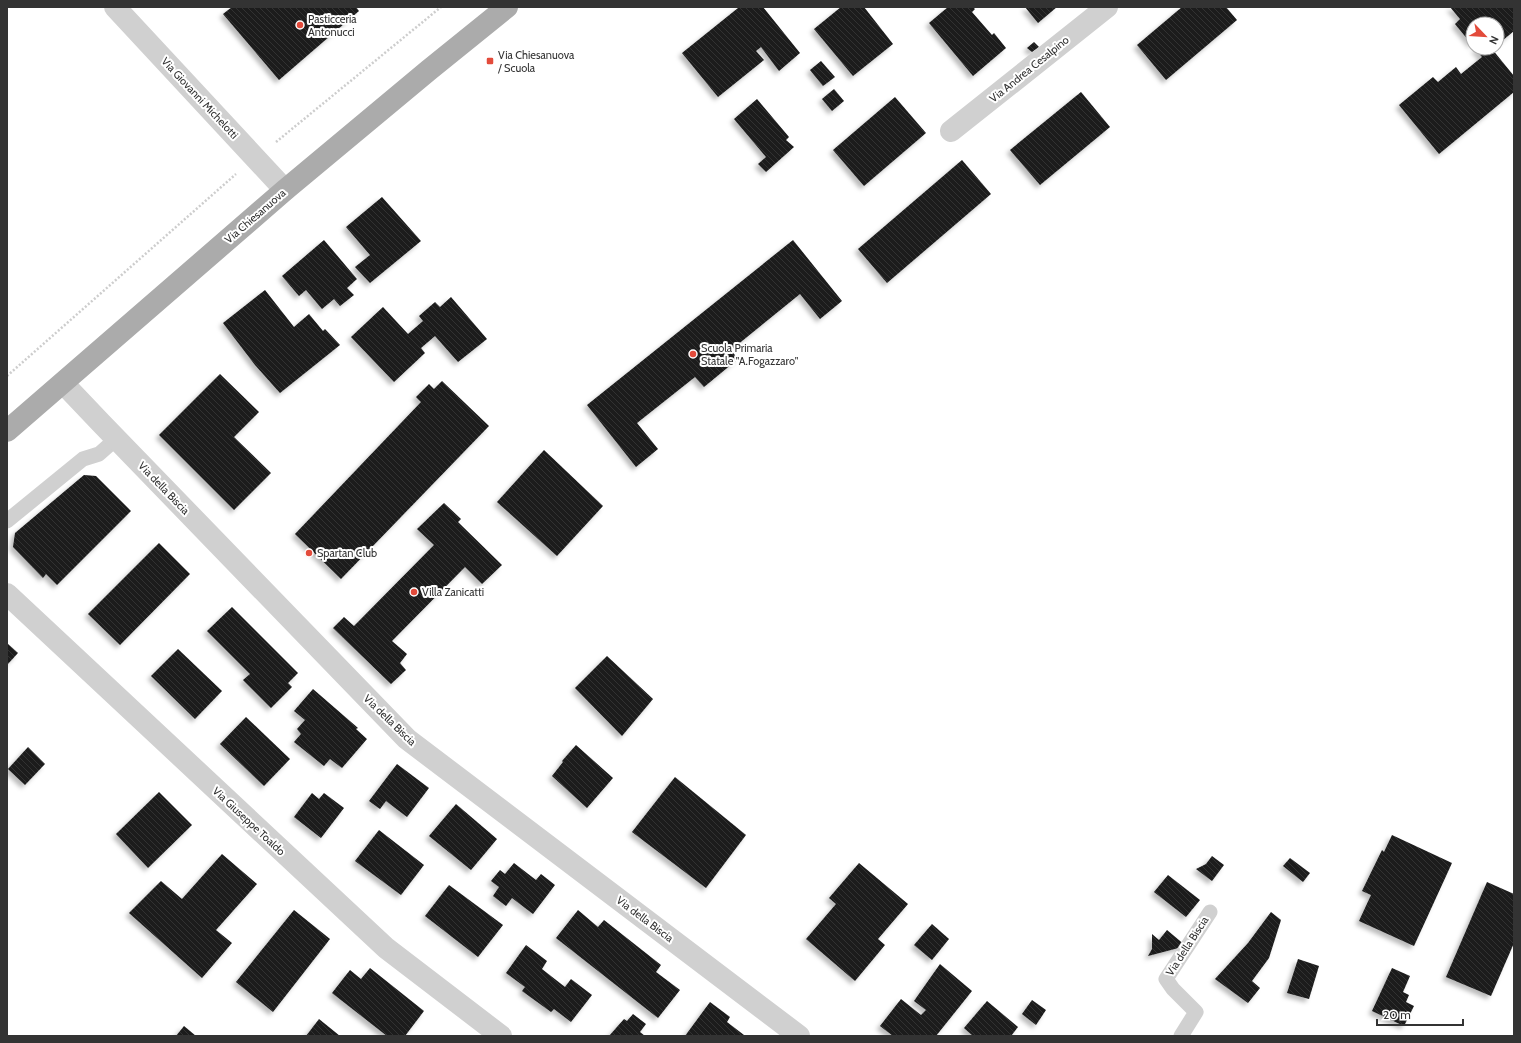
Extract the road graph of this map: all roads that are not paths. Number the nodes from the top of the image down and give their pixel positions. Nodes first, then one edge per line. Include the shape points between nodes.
1 (114, 7) edge
2 (1107, 7) edge
3 (500, 9) edge
4 (951, 131) dead end
5 (285, 190) junction
6 (63, 383) junction
7 (7, 431) edge
8 (116, 438) junction
9 (7, 521) edge
10 (7, 594) edge
11 (1210, 912) dead end
12 (502, 1036) edge
13 (799, 1036) edge
14 (1181, 1036) edge

1 - 5 street, Via Giovanni Michelotti
2 - 4 street, Via Andrea Cesalpino
3 - 5 main road, Via Chiesanuova
5 - 6 main road, Via Chiesanuova
6 - 7 main road, Via Chiesanuova
6 - 8 street, Via della Biscia
8 - 9 lane via 99,454 83,459
8 - 13 street, Via della Biscia via 406,739
10 - 12 street, Via Giuseppe Toaldo via 386,948
11 - 14 lane, Via della Biscia via 1166,979 1173,990 1196,1012

